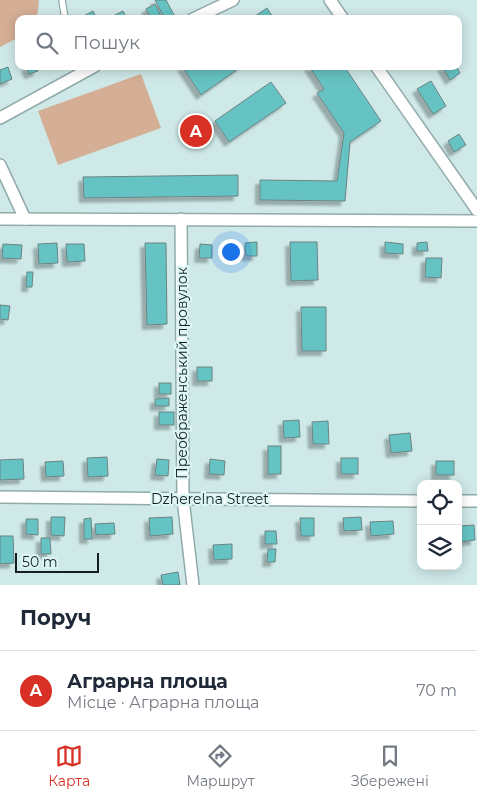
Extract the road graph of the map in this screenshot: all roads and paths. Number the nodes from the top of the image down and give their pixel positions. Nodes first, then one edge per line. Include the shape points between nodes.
1 (62, 0) edge
2 (233, 0) edge
3 (330, 0) edge
4 (64, 15) edge
5 (201, 15) edge
6 (340, 15) edge
7 (88, 70) edge
8 (379, 70) edge
9 (0, 118) edge
10 (0, 165) edge
11 (477, 210) edge
12 (0, 219) edge
13 (25, 219) junction
14 (181, 219) junction
15 (477, 221) edge
16 (0, 496) edge
17 (183, 498) junction
18 (417, 501) edge
19 (462, 501) edge
20 (477, 501) edge
21 (193, 585) edge

1 - 4 lane
2 - 5 street
3 - 6 street
7 - 9 street
8 - 11 street
10 - 13 street
12 - 13 street
13 - 14 street
14 - 15 street
14 - 17 street, Преображенський провулок
16 - 17 street, Dzherelna Street
17 - 18 street, Dzherelna Street
17 - 21 street, Преображенський провулок
19 - 20 street

